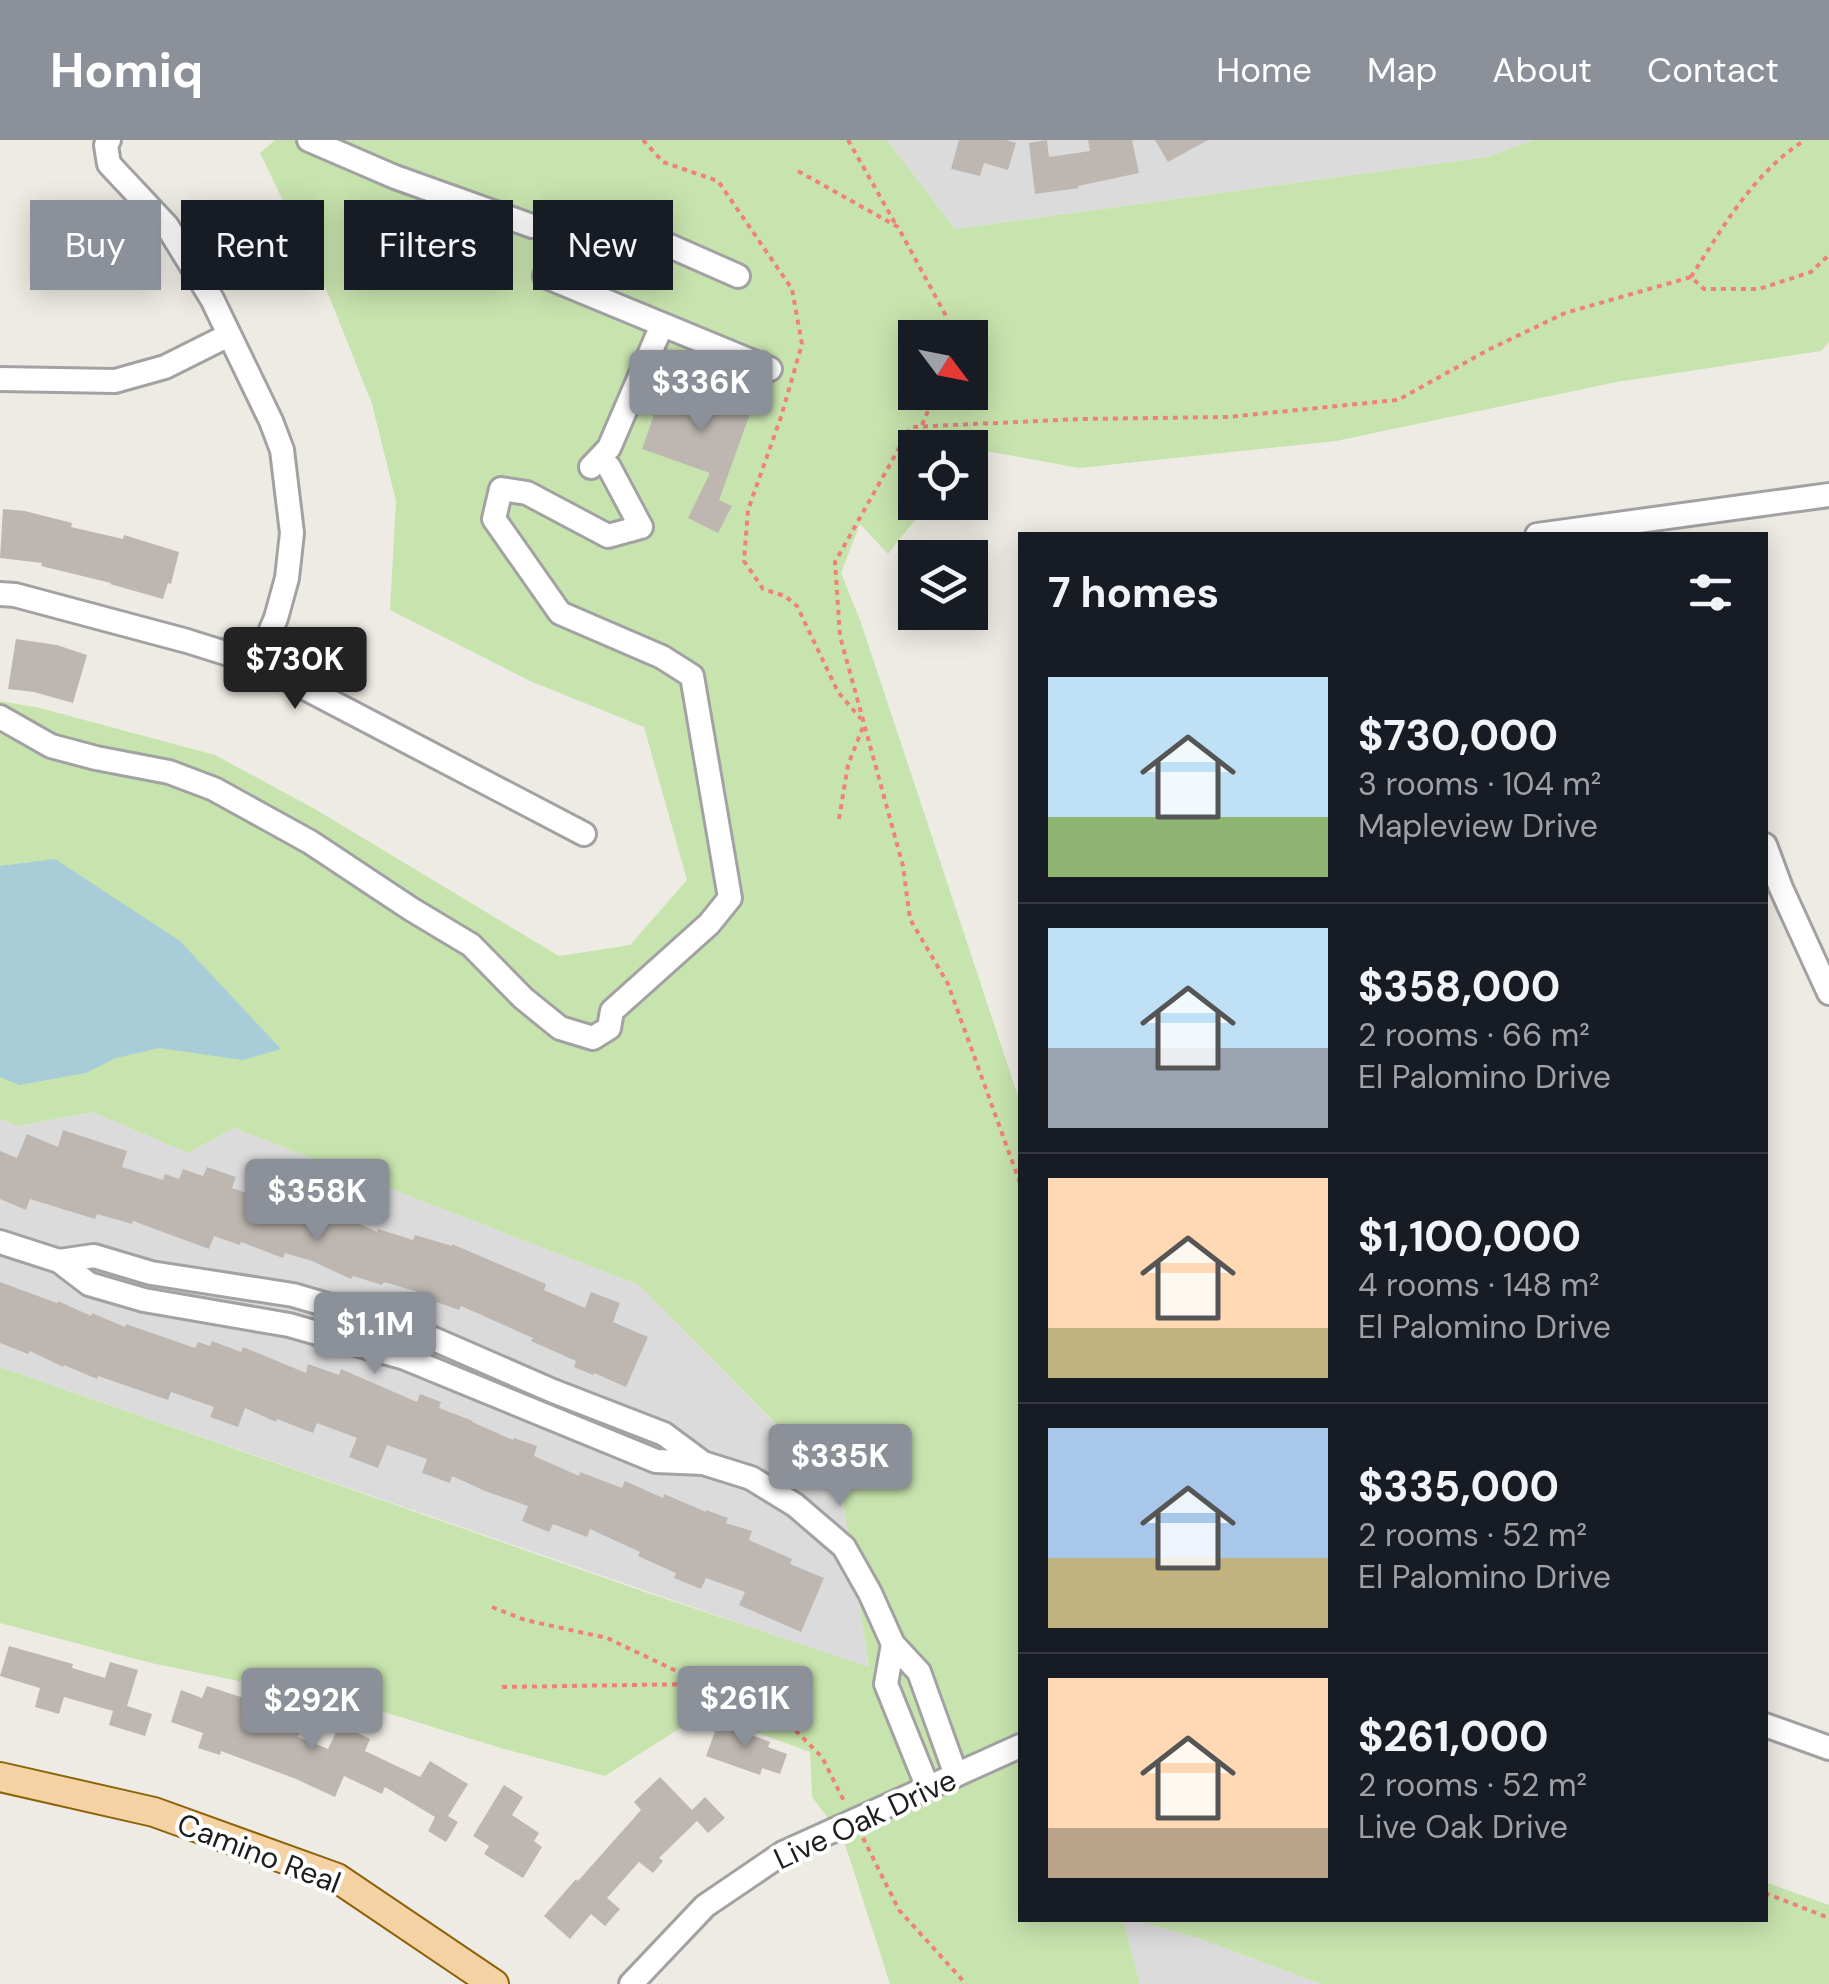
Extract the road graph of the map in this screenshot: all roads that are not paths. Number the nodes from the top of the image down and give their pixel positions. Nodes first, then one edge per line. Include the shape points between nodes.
1 (109, 140) edge
2 (309, 140) edge
3 (532, 226) dead end
4 (673, 247) edge
5 (738, 276) dead end
6 (578, 290) edge
7 (662, 325) junction
8 (229, 335) junction
9 (770, 370) dead end
10 (0, 379) edge
11 (1829, 495) edge
12 (1671, 526) edge
13 (1581, 532) edge
14 (0, 594) edge
15 (256, 663) junction
16 (0, 717) edge
17 (584, 834) dead end
18 (1768, 853) edge
19 (1829, 993) edge
20 (0, 1242) edge
21 (893, 1644) junction
22 (925, 1690) junction
23 (893, 1702) junction
24 (1768, 1725) edge
25 (1018, 1747) edge
26 (1829, 1748) edge
27 (956, 1775) junction
28 (0, 1777) edge
29 (928, 1788) junction
30 (494, 1984) edge
31 (631, 1984) edge

1 - 8 street via 109,164 166,226
2 - 3 street
4 - 5 street
6 - 7 street
7 - 9 street
7 - 16 street via 600,467 641,527 608,536 527,493 502,490 494,519 560,614 692,676 730,898 612,1011 609,1028 593,1038 560,1028 471,945 214,789 51,746
8 - 10 street via 165,367 115,381
8 - 15 street via 282,450 292,518 287,578
11 - 12 street
12 - 13 street
14 - 15 street
15 - 17 street
18 - 19 street
20 - 21 street via 58,1261 88,1284 288,1325 406,1358 656,1462 703,1462 751,1478 844,1548
21 - 22 street via 919,1672
21 - 23 street via 886,1684
22 - 23 street
22 - 27 street
23 - 29 street
24 - 26 street
25 - 27 street, Live Oak Drive
27 - 29 street, Live Oak Drive
28 - 30 main road, Camino Real via 154,1812 337,1878
29 - 31 street, Live Oak Drive via 784,1853 706,1906

